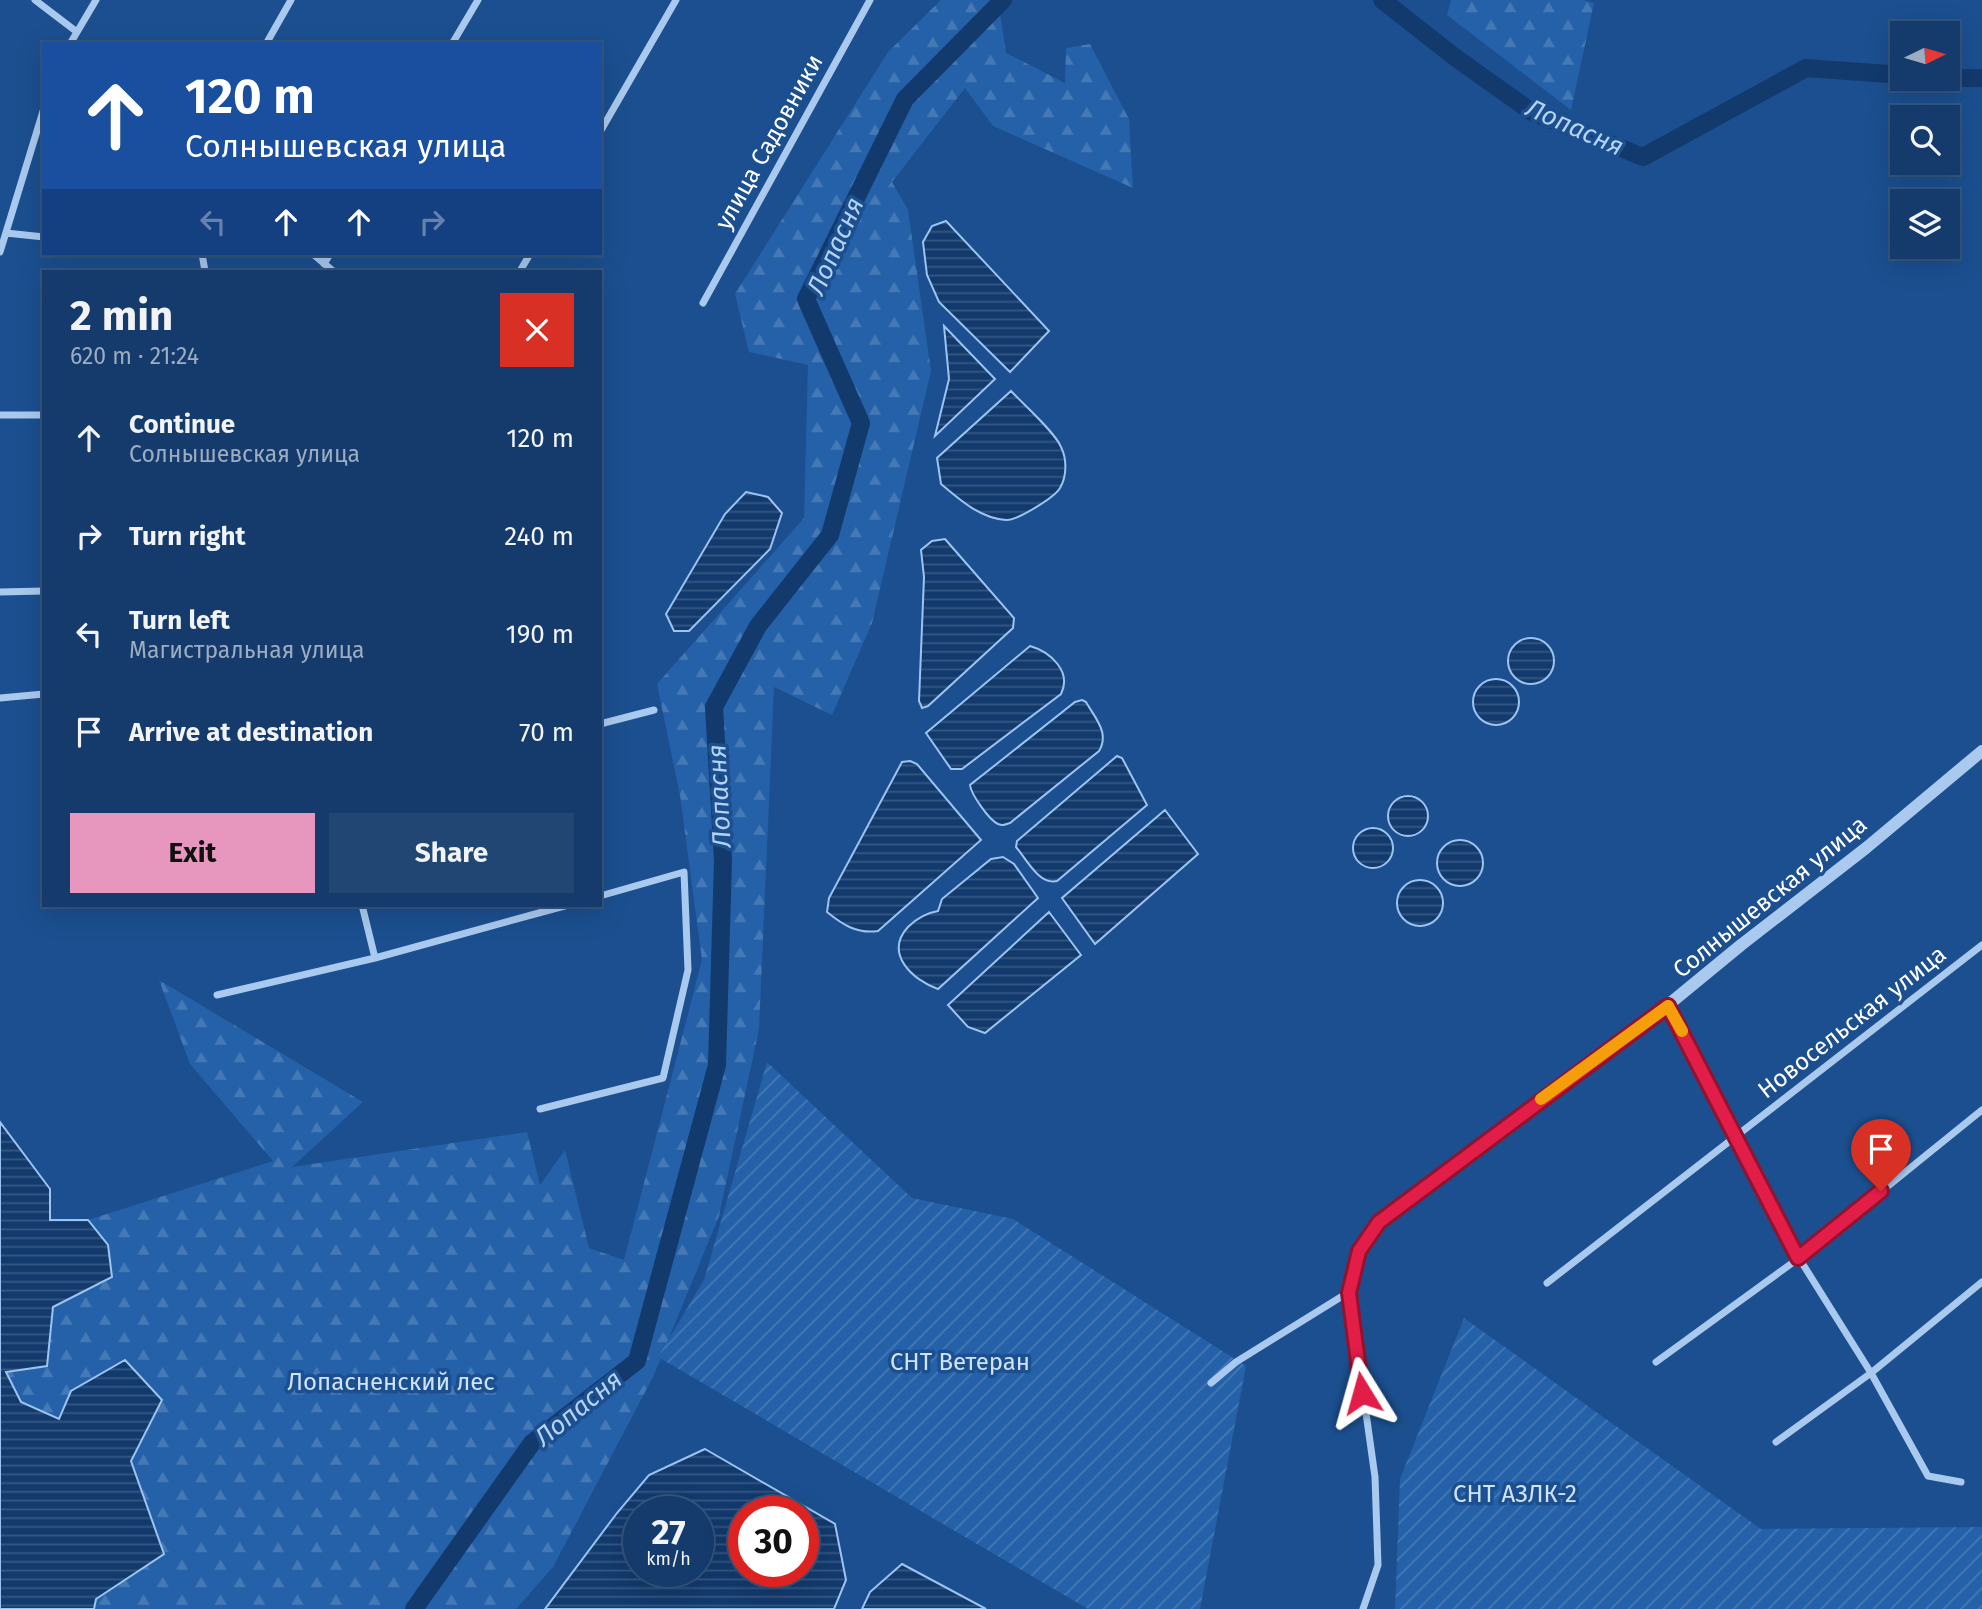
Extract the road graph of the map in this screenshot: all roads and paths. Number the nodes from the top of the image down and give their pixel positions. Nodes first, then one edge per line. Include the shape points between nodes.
1 (35, 0) edge
2 (96, 0) edge
3 (291, 0) edge
4 (478, 0) edge
5 (676, 0) edge
6 (870, 0) edge
7 (77, 32) junction
8 (71, 42) edge
9 (267, 42) edge
10 (453, 42) edge
11 (42, 115) edge
12 (602, 129) edge
13 (6, 233) junction
14 (42, 237) edge
15 (0, 252) edge
16 (315, 256) edge
17 (329, 256) edge
18 (324, 264) junction
19 (332, 270) edge
20 (703, 303) dead end
21 (0, 415) edge
22 (42, 415) edge
23 (0, 592) edge
24 (42, 592) edge
25 (42, 694) edge
26 (0, 698) edge
27 (654, 709) dead end
28 (602, 723) edge
29 (1982, 751) edge
30 (602, 895) edge
31 (362, 907) edge
32 (561, 907) edge
33 (1982, 945) edge
34 (375, 958) junction
35 (217, 995) dead end
36 (1668, 1006) junction
37 (540, 1109) dead end
38 (1982, 1111) edge
39 (1737, 1135) junction
40 (1379, 1222) joint
41 (1798, 1258) junction
42 (1982, 1282) edge
43 (1547, 1283) dead end
44 (1349, 1293) junction
45 (1656, 1362) dead end
46 (1871, 1373) junction
47 (1211, 1383) dead end
48 (1776, 1442) dead end
49 (1961, 1482) dead end
50 (1363, 1609) edge

1 - 7 street
2 - 7 street
3 - 9 street
4 - 10 street
5 - 12 street
6 - 20 street, улица Садовники
7 - 8 street
11 - 13 street
13 - 14 street
13 - 15 street
16 - 18 street
17 - 18 street
18 - 19 street
21 - 22 street
23 - 24 street
25 - 26 street
27 - 28 street
29 - 36 street, Солнышевская улица
30 - 37 street via 684,872 688,970 663,1078
31 - 34 street
32 - 34 street
33 - 39 street, Новосельская улица
34 - 35 street
36 - 39 street
36 - 40 street, Солнышевская улица
38 - 41 street
39 - 41 street
39 - 43 street, Новосельская улица
40 - 44 street via 1359,1251
41 - 45 street
41 - 46 street
42 - 46 street
44 - 47 street via 1236,1362
44 - 50 street via 1375,1477 1378,1565
46 - 48 street
46 - 49 street via 1928,1476

